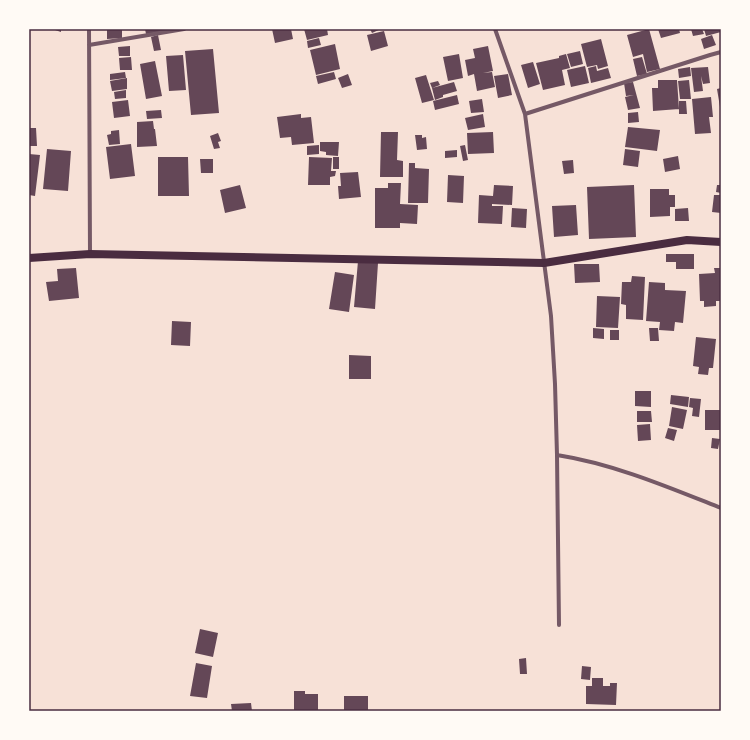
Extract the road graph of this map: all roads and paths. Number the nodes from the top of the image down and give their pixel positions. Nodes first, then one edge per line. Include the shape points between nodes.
1 (89, 29) edge
2 (184, 29) edge
3 (496, 29) edge
4 (89, 46) junction
5 (721, 52) edge
6 (525, 114) junction
7 (721, 242) edge
8 (90, 254) junction
9 (29, 258) edge
10 (544, 263) junction
11 (557, 455) junction
12 (721, 508) edge
13 (559, 626) dead end

1 - 4 street
2 - 4 street
3 - 6 street
4 - 8 street
5 - 6 street
6 - 10 street
7 - 10 main road via 687,240
8 - 9 main road
8 - 10 main road
10 - 11 street via 551,316
11 - 12 street via 598,464 654,482
11 - 13 street

